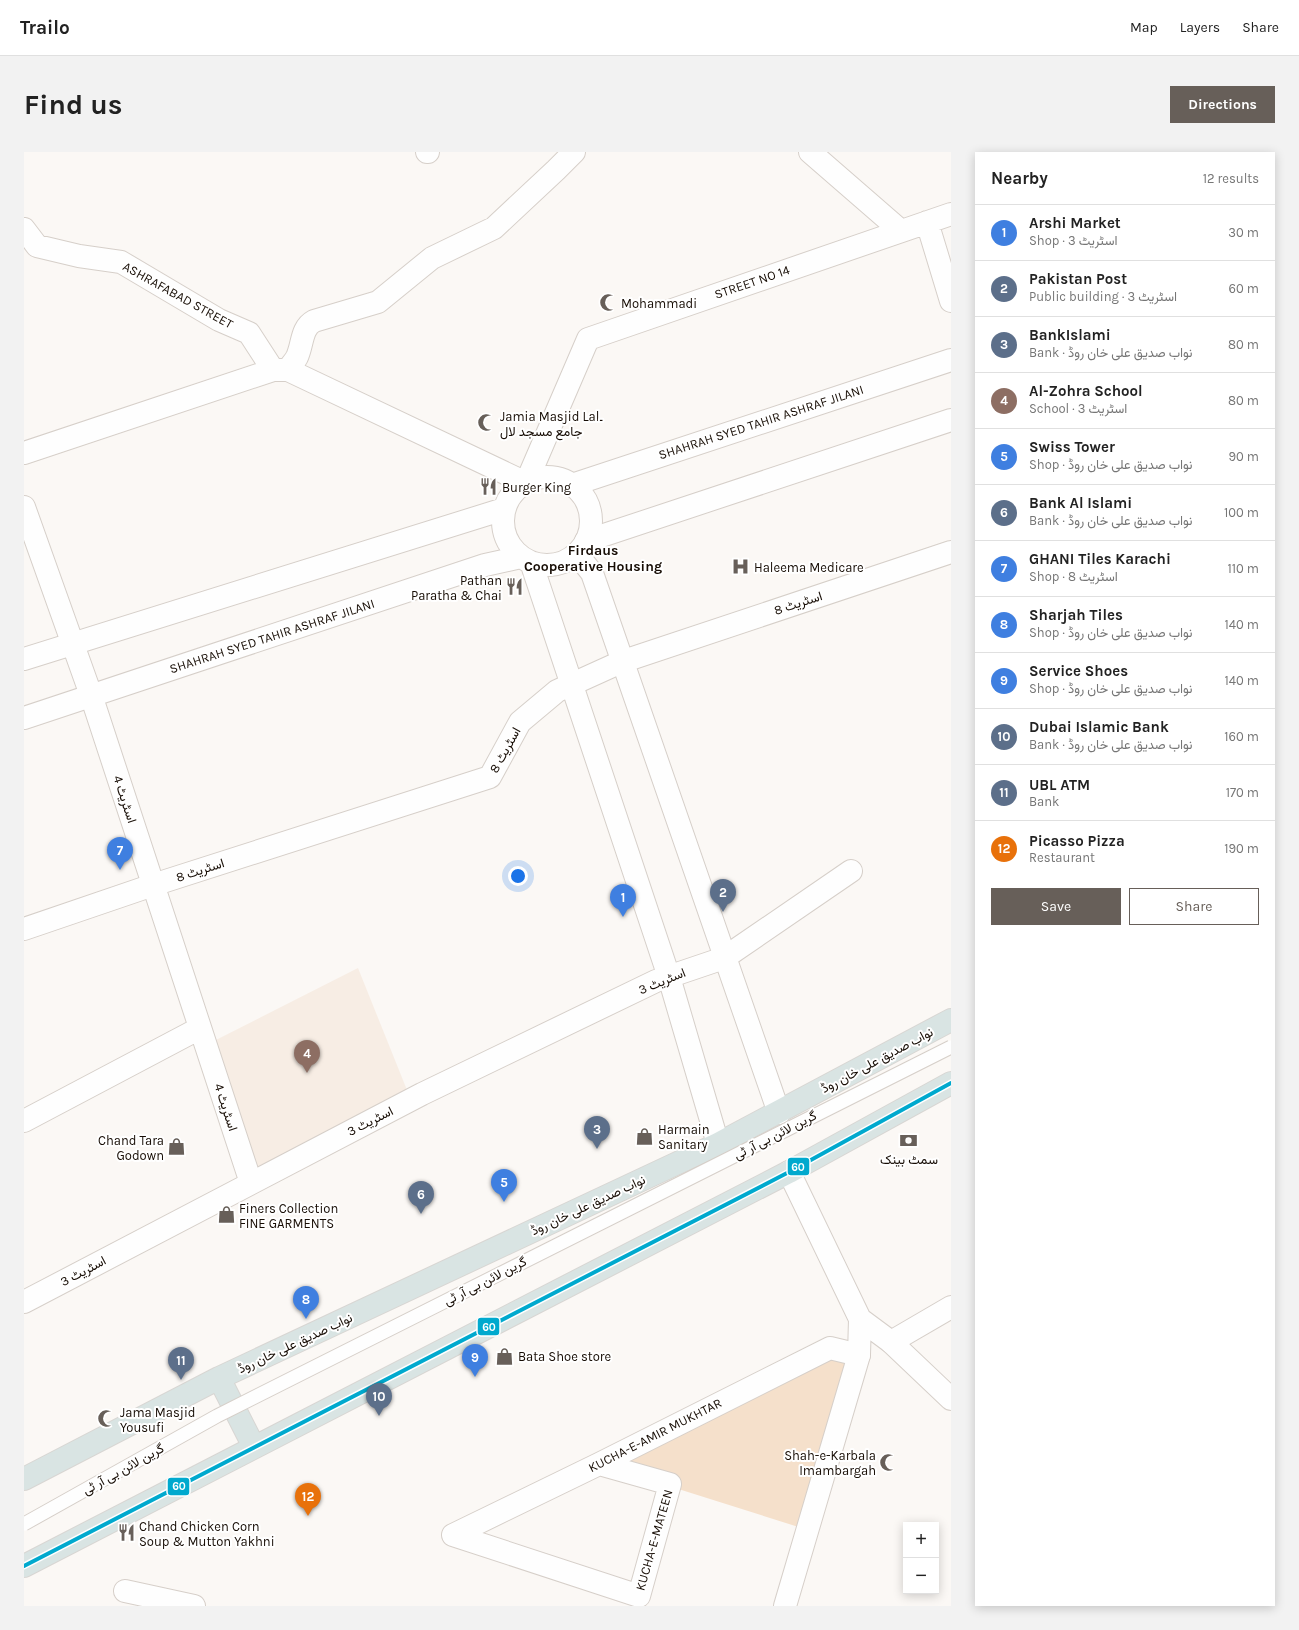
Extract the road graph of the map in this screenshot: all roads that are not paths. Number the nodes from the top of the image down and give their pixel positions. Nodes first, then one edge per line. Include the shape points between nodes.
1 (574, 152) edge
2 (810, 152) edge
3 (951, 214) edge
4 (927, 222) junction
5 (24, 229) edge
6 (901, 231) junction
7 (951, 301) edge
8 (951, 360) edge
9 (280, 370) junction
10 (951, 420) edge
11 (24, 453) edge
12 (526, 482) junction
13 (572, 485) junction
14 (24, 507) edge
15 (504, 509) junction
16 (582, 547) junction
17 (951, 552) edge
18 (526, 560) junction
19 (72, 643) junction
20 (24, 659) edge
21 (621, 662) junction
22 (571, 684) junction
23 (91, 695) junction
24 (24, 718) edge
25 (851, 871) dead end
26 (153, 884) junction
27 (24, 929) edge
28 (724, 958) junction
29 (669, 977) junction
30 (951, 1020) edge
31 (200, 1028) junction
32 (951, 1047) edge
33 (951, 1083) edge
34 (779, 1112) junction
35 (24, 1121) edge
36 (718, 1144) junction
37 (789, 1172) junction
38 (251, 1183) junction
39 (24, 1302) edge
40 (951, 1307) edge
41 (860, 1319) junction
42 (891, 1342) junction
43 (859, 1355) junction
44 (219, 1378) junction
45 (951, 1399) edge
46 (254, 1447) junction
47 (599, 1464) junction
48 (24, 1479) edge
49 (24, 1524) edge
50 (453, 1534) joint
51 (24, 1566) edge
52 (125, 1591) dead end
53 (194, 1606) edge
54 (785, 1606) edge

1 - 9 street via 494,228 432,258 378,302 309,324 305,328 296,358
2 - 6 street
3 - 4 street, STREET NO 14
4 - 6 street, STREET NO 14
4 - 7 street
5 - 9 street, ASHRAFABAD STREET via 37,246 121,262 219,320 249,333
6 - 12 street, STREET NO 14 via 588,339
8 - 13 street, SHAHRAH SYED TAHIR ASHRAF JILANI
9 - 11 street
9 - 12 street
10 - 16 street
12 - 13 street via 540,478 556,478
12 - 15 street via 511,495
13 - 16 street via 583,496 590,511 590,527
14 - 19 street, اسٹریٹ 4
15 - 18 street via 504,532 510,546
15 - 19 street
16 - 18 street via 561,563 546,566
16 - 21 street
17 - 21 street, اسٹریٹ 8
18 - 22 street
18 - 23 street, SHAHRAH SYED TAHIR ASHRAF JILANI via 485,565
19 - 20 street
19 - 23 street, اسٹریٹ 4
21 - 22 street, اسٹریٹ 8
21 - 28 street
22 - 26 street, اسٹریٹ 8 via 557,691 520,722 490,777
22 - 29 street
23 - 24 street, SHAHRAH SYED TAHIR ASHRAF JILANI
23 - 26 street, اسٹریٹ 4
25 - 28 street, اسٹریٹ 3
26 - 27 street, اسٹریٹ 8
26 - 31 street, اسٹریٹ 4
28 - 29 street, اسٹریٹ 3
28 - 34 street
29 - 36 street
29 - 38 street, اسٹریٹ 3 via 422,1094
30 - 34 main road, نواب صدیق علی خان روڈ
31 - 35 street
31 - 38 street, اسٹریٹ 4
32 - 49 lane, گرین لائن بی آر ٹی, bridge via 217,1416
33 - 37 main road
34 - 36 main road, نواب صدیق علی خان روڈ
36 - 44 main road, نواب صدیق علی خان روڈ
37 - 41 street
37 - 46 main road
38 - 39 street, اسٹریٹ 3
40 - 42 street
41 - 42 street
41 - 43 street
42 - 45 street
43 - 47 street, KUCHA-E-AMIR MUKHTAR via 830,1348
43 - 54 street
44 - 46 main road
44 - 48 main road, نواب صدیق علی خان روڈ
46 - 51 main road
47 - 50 street, KUCHA-E-AMIR MUKHTAR
47 - 50 street, KUCHA-E-MATEEN via 670,1484 639,1596
52 - 53 street

